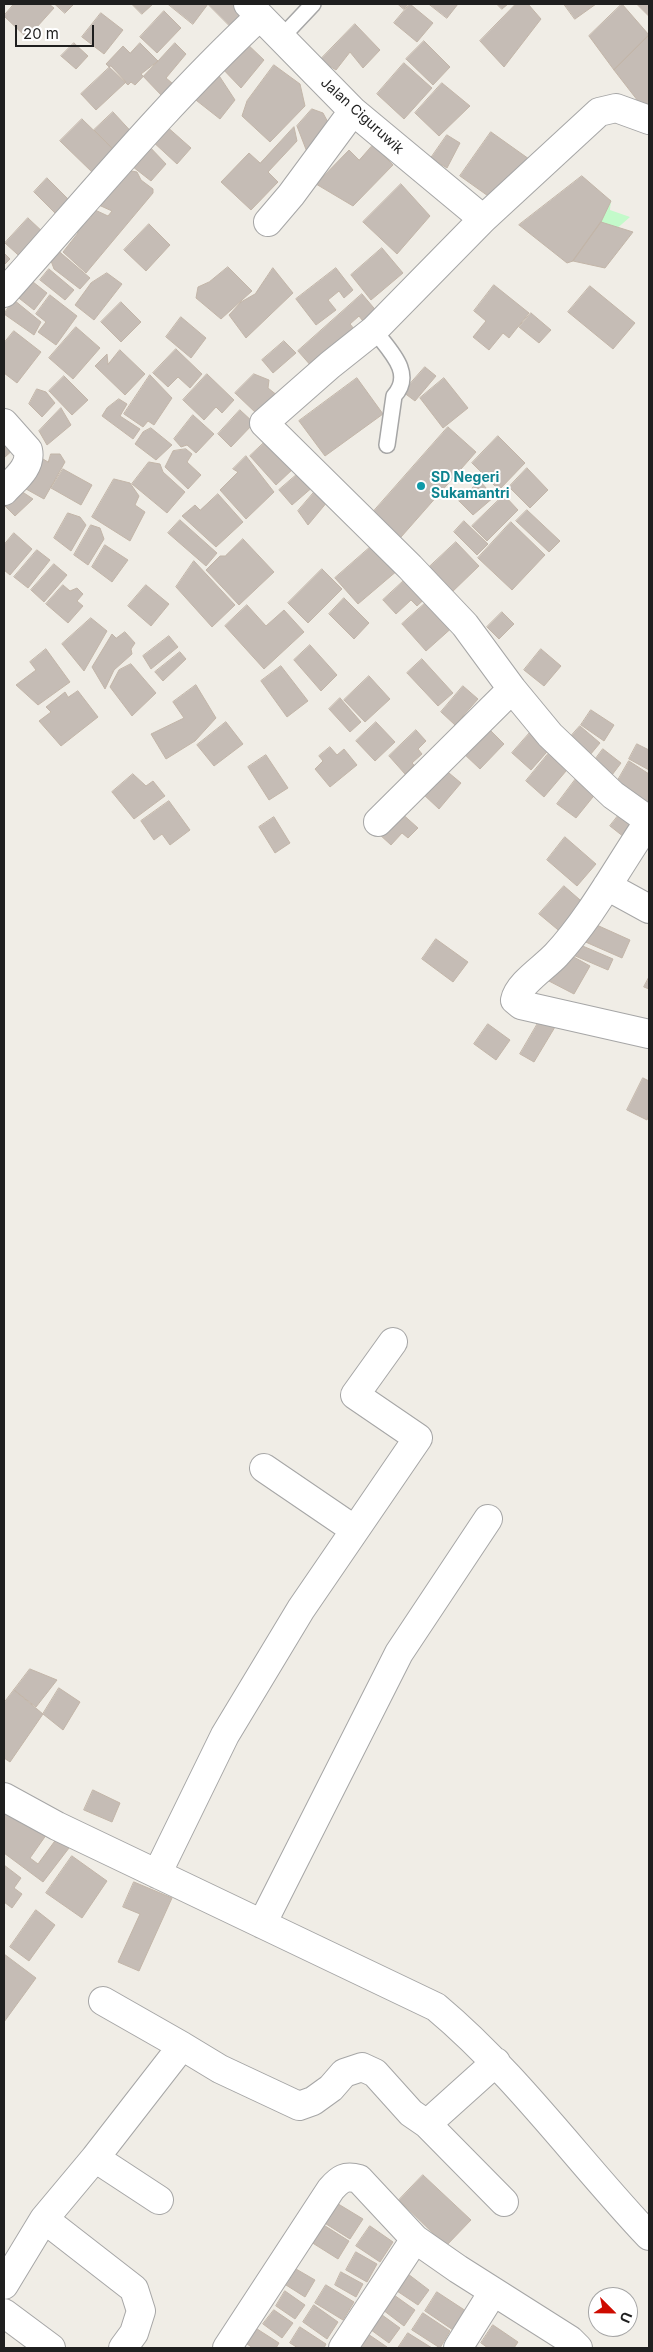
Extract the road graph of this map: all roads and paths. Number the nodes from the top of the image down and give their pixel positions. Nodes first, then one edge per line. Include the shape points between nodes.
1 (313, 4) edge
2 (253, 10) edge
3 (280, 39) junction
4 (352, 111) junction
5 (649, 120) edge
6 (483, 220) junction
7 (268, 222) dead end
8 (4, 293) edge
9 (374, 330) junction
10 (4, 423) edge
11 (387, 445) dead end
12 (4, 492) edge
13 (512, 689) junction
14 (378, 822) dead end
15 (607, 886) junction
16 (649, 909) edge
17 (649, 1034) edge
18 (392, 1342) dead end
19 (264, 1468) dead end
20 (488, 1519) dead end
21 (355, 1530) junction
22 (4, 1797) edge
23 (157, 1874) junction
24 (262, 1924) junction
25 (102, 2001) dead end
26 (182, 2046) junction
27 (496, 2062) junction
28 (426, 2124) junction
29 (96, 2158) junction
30 (159, 2200) dead end
31 (504, 2202) dead end
32 (44, 2219) junction
33 (649, 2236) edge
34 (415, 2239) junction
35 (4, 2285) edge
36 (493, 2292) junction
37 (4, 2313) edge
38 (571, 2345) edge
39 (51, 2348) edge
40 (122, 2348) edge
41 (228, 2348) edge
42 (343, 2348) edge
43 (458, 2348) edge

1 - 3 lane
2 - 3 street, Jalan Ciguruwik
2 - 8 street
3 - 4 street, Jalan Ciguruwik
4 - 6 street, Jalan Ciguruwik
4 - 7 street
5 - 6 street via 616,108 599,112
6 - 9 street
9 - 11 lane via 393,355 404,378 394,396
9 - 13 street via 264,423 465,625
10 - 12 street via 30,456 26,466
13 - 14 street
13 - 15 street via 550,735 645,821 645,827
15 - 16 street
15 - 17 street via 570,939 518,990 515,1000 521,1005
18 - 21 street via 355,1395 418,1438
19 - 21 street
20 - 24 street via 399,1653
21 - 23 street via 301,1609 225,1735
22 - 23 street
23 - 24 street
24 - 27 street via 436,2007
25 - 26 street
26 - 28 street via 220,2069 299,2106 319,2097 344,2073 362,2068 375,2073 411,2113
26 - 29 street
27 - 28 street
27 - 33 street
28 - 31 street
29 - 30 street
29 - 32 street
32 - 35 street
32 - 40 street via 134,2289 140,2311 134,2333
34 - 36 street
34 - 41 street via 359,2178 349,2176 339,2180 330,2189
34 - 42 street
36 - 38 street
36 - 43 street
37 - 39 street

